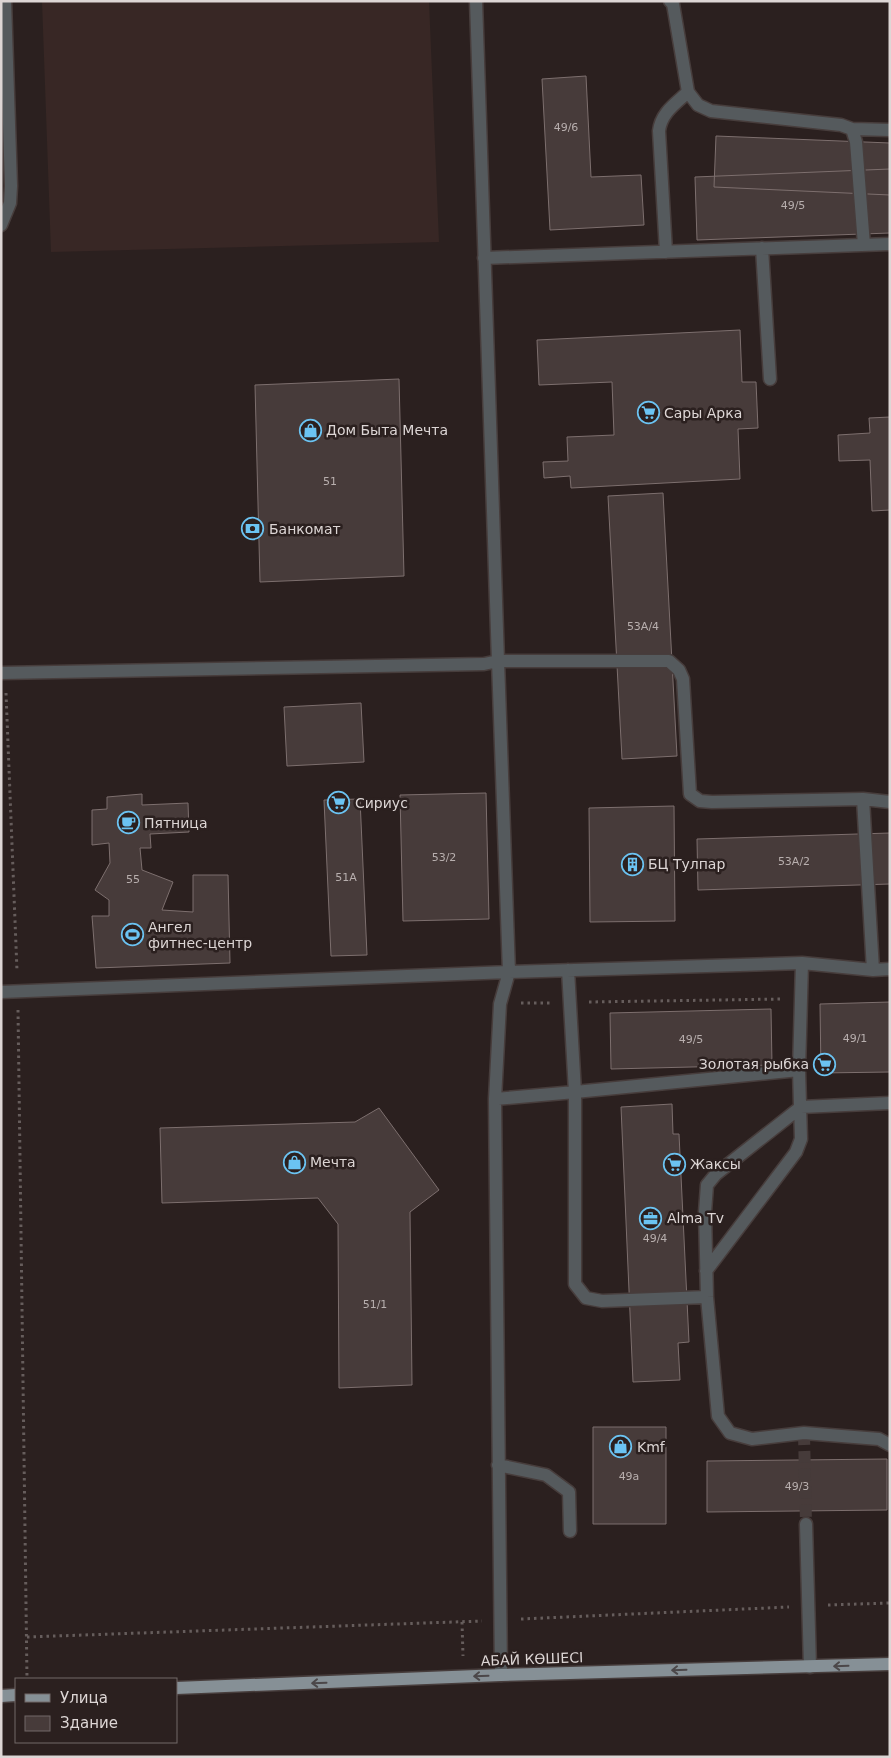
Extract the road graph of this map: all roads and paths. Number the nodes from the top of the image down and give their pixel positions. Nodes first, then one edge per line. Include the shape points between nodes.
1 (4, 1) edge
2 (476, 1) edge
3 (670, 1) edge
4 (688, 92) junction
5 (852, 129) junction
6 (890, 130) edge
7 (1, 225) edge
8 (890, 244) edge
9 (864, 245) junction
10 (762, 248) junction
11 (666, 252) junction
12 (484, 258) junction
13 (770, 380) dead end
14 (498, 662) junction
15 (3, 673) edge
16 (863, 799) junction
17 (890, 802) edge
18 (802, 963) junction
19 (890, 969) edge
20 (568, 970) junction
21 (873, 970) junction
22 (509, 972) junction
23 (1, 992) edge
24 (18, 992) junction
25 (802, 998) junction
26 (570, 1002) junction
27 (500, 1004) junction
28 (799, 1070) junction
29 (575, 1092) junction
30 (495, 1099) junction
31 (890, 1103) edge
32 (801, 1107) junction
33 (706, 1271) junction
34 (707, 1297) junction
35 (890, 1445) edge
36 (498, 1465) junction
37 (806, 1524) tunnel mouth
38 (570, 1530) dead end
39 (890, 1603) edge
40 (808, 1606) junction
41 (500, 1620) junction
42 (462, 1622) junction
43 (27, 1637) junction
44 (890, 1664) edge
45 (810, 1667) junction
46 (501, 1675) junction
47 (464, 1676) junction
48 (27, 1678) edge
49 (178, 1688) edge
50 (15, 1695) edge
51 (1, 1696) edge

1 - 7 lane via 11,186 10,203
2 - 12 lane
3 - 4 lane
4 - 5 lane via 698,105 711,111
4 - 11 lane via 660,122
5 - 6 lane
5 - 9 lane via 856,142
8 - 9 lane
9 - 10 lane
10 - 11 lane
10 - 13 lane
11 - 12 lane
12 - 14 lane
14 - 15 lane
14 - 16 lane via 669,661 683,679 690,794 700,801 712,802
14 - 22 lane
15 - 24 path
16 - 17 lane
16 - 21 lane
18 - 20 lane
18 - 21 lane
18 - 25 lane
19 - 21 lane
20 - 22 lane
20 - 26 lane
22 - 24 lane
22 - 27 lane
23 - 24 lane
24 - 43 path
25 - 26 path
25 - 28 lane
26 - 27 path
26 - 29 lane
27 - 30 lane
28 - 29 lane
28 - 32 lane
29 - 30 lane
29 - 34 lane via 575,1284 586,1298 602,1301
30 - 36 lane
31 - 32 lane
32 - 33 lane via 801,1139 796,1152
32 - 33 lane via 716,1174 707,1185
33 - 34 lane
34 - 35 lane via 718,1416 730,1433 752,1439 804,1433 879,1438
36 - 38 lane via 546,1475 569,1492
36 - 41 lane
37 - 40 lane
39 - 40 path
40 - 41 path
40 - 45 lane
41 - 42 path
41 - 46 lane
42 - 43 path
42 - 47 path
43 - 48 path
44 -> 45 main road, АБАЙ КӨШЕСІ
45 -> 46 main road, АБАЙ КӨШЕСІ
46 -> 47 main road, АБАЙ КӨШЕСІ
47 -> 49 main road, АБАЙ КӨШЕСІ
50 - 51 main road

